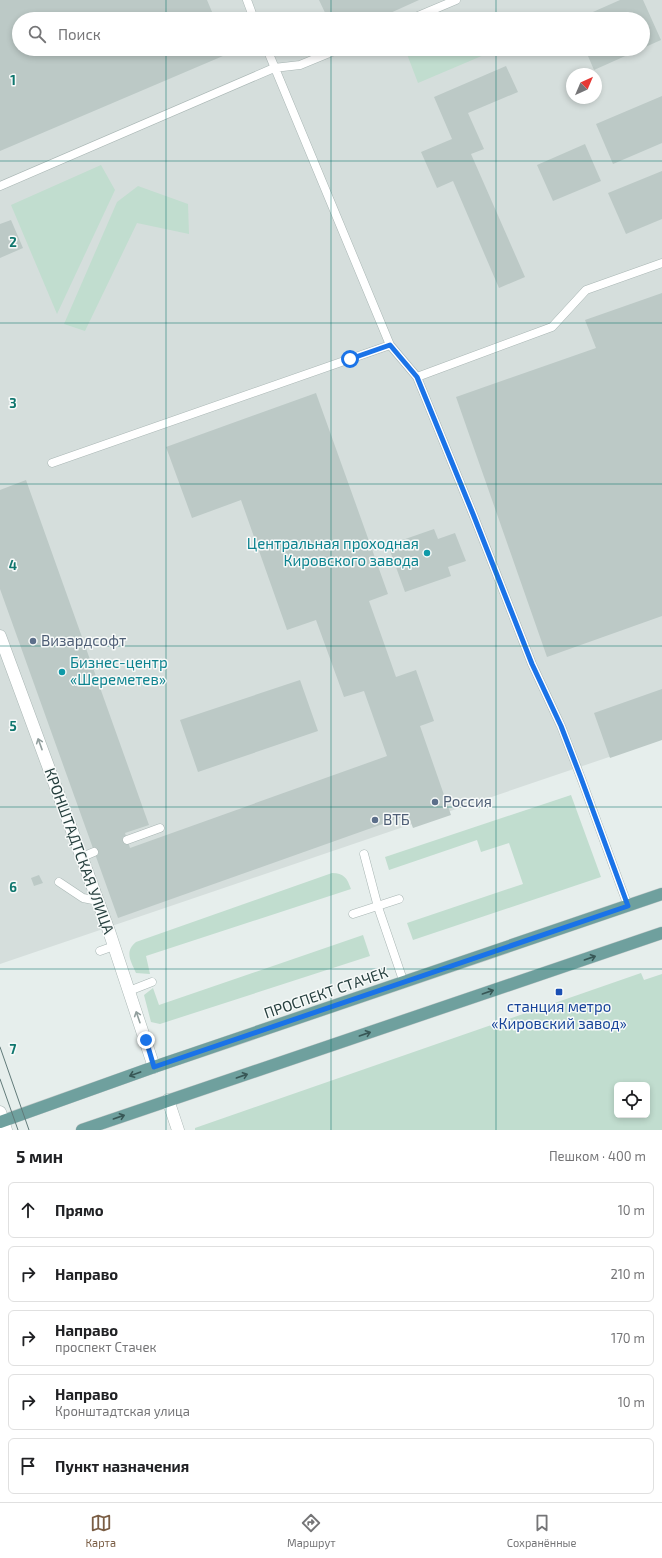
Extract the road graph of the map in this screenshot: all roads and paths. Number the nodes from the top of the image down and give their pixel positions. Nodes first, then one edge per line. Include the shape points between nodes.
1 (247, 0) edge
2 (456, 0) edge
3 (251, 12) edge
4 (428, 12) edge
5 (270, 56) edge
6 (322, 56) edge
7 (274, 68) junction
8 (0, 186) edge
9 (662, 263) edge
10 (390, 345) junction
11 (417, 377) junction
12 (52, 463) dead end
13 (0, 636) edge
14 (160, 828) dead end
15 (128, 840) dead end
16 (94, 852) dead end
17 (364, 854) dead end
18 (82, 857) junction
19 (60, 882) dead end
20 (662, 894) edge
21 (399, 899) dead end
22 (98, 901) junction
23 (628, 906) junction
24 (378, 907) junction
25 (353, 914) dead end
26 (662, 933) edge
27 (114, 946) junction
28 (100, 951) dead end
29 (152, 982) dead end
30 (404, 983) junction
31 (129, 991) junction
32 (154, 1067) junction
33 (168, 1100) junction
34 (2, 1121) edge
35 (82, 1130) edge
36 (178, 1130) edge

1 - 3 lane
2 - 4 lane
5 - 7 lane
6 - 7 lane via 300,65
7 - 8 lane
7 - 10 lane
9 - 11 lane via 586,290 552,328
10 - 11 lane
10 - 12 lane
11 - 23 lane via 532,664 561,726
18 -> 13 street, КРОНШТАДТСКАЯ УЛИЦА
14 - 15 lane
16 - 18 lane
17 - 24 lane
18 - 22 street, КРОНШТАДТСКАЯ УЛИЦА
19 - 22 lane via 84,898
20 - 23 main road, ПРОСПЕКТ СТАЧЕК
21 - 24 lane
22 - 27 street, КРОНШТАДТСКАЯ УЛИЦА
23 - 30 main road, ПРОСПЕКТ СТАЧЕК
24 - 25 lane
24 - 30 lane
33 -> 26 main road
27 - 28 lane
27 - 31 street, КРОНШТАДТСКАЯ УЛИЦА
29 - 31 lane
30 - 32 main road, ПРОСПЕКТ СТАЧЕК
32 -> 31 street, КРОНШТАДТСКАЯ УЛИЦА
32 -> 34 main road, ПРОСПЕКТ СТАЧЕК
35 -> 33 main road
33 - 36 street

